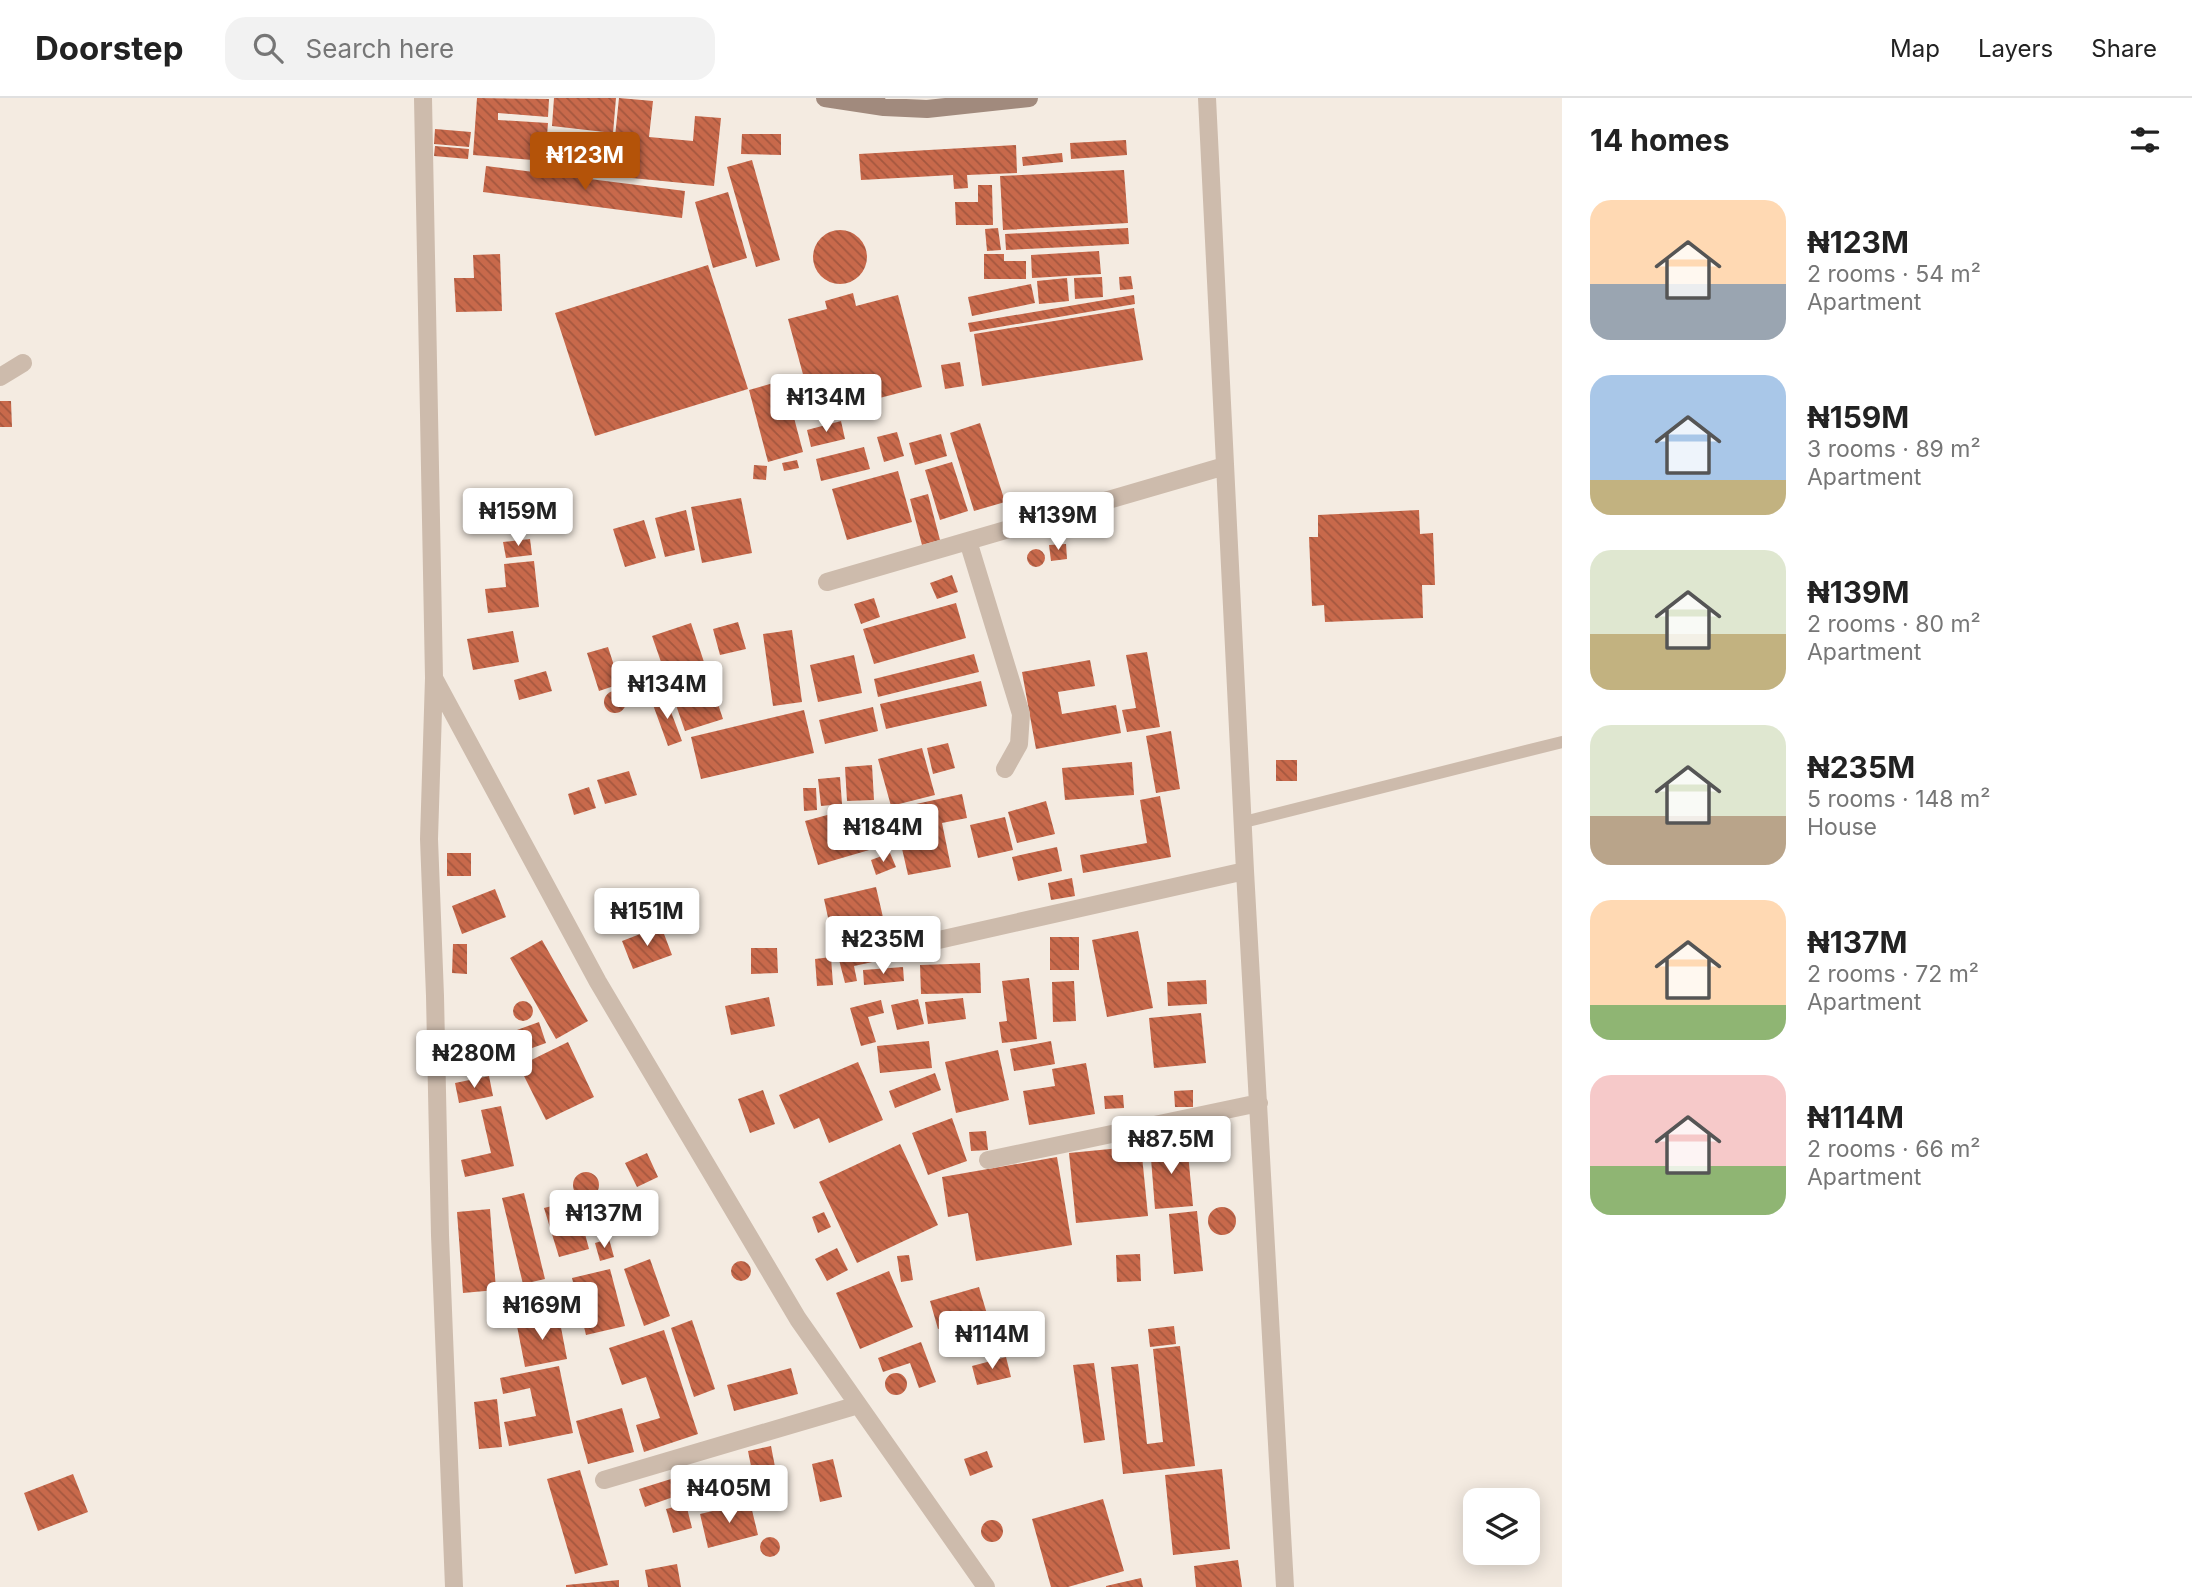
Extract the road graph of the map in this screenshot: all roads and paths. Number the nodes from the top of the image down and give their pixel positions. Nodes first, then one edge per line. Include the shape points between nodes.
1 (423, 98) edge
2 (825, 98) edge
3 (1029, 98) edge
4 (1207, 98) edge
5 (885, 102) edge
6 (23, 363) dead end
7 (0, 377) edge
8 (1225, 466) junction
9 (968, 541) junction
10 (827, 582) dead end
11 (434, 678) junction
12 (1562, 743) edge
13 (1004, 769) dead end
14 (1244, 822) junction
15 (1245, 871) junction
16 (921, 944) dead end
17 (1259, 1103) junction
18 (988, 1160) dead end
19 (858, 1405) junction
20 (604, 1480) dead end
21 (454, 1587) edge
22 (986, 1587) edge
23 (1285, 1587) edge

1 - 11 street
2 - 5 street
3 - 5 street via 927,110
4 - 8 street
6 - 7 street
8 - 9 street
8 - 14 street
9 - 10 street
9 - 13 street via 1021,715 1019,744
11 - 19 street via 598,982 798,1319
11 - 21 street via 429,839
12 - 14 lane
14 - 15 street
15 - 16 street
15 - 17 street
17 - 18 street
17 - 23 street
19 - 20 street
19 - 22 street

